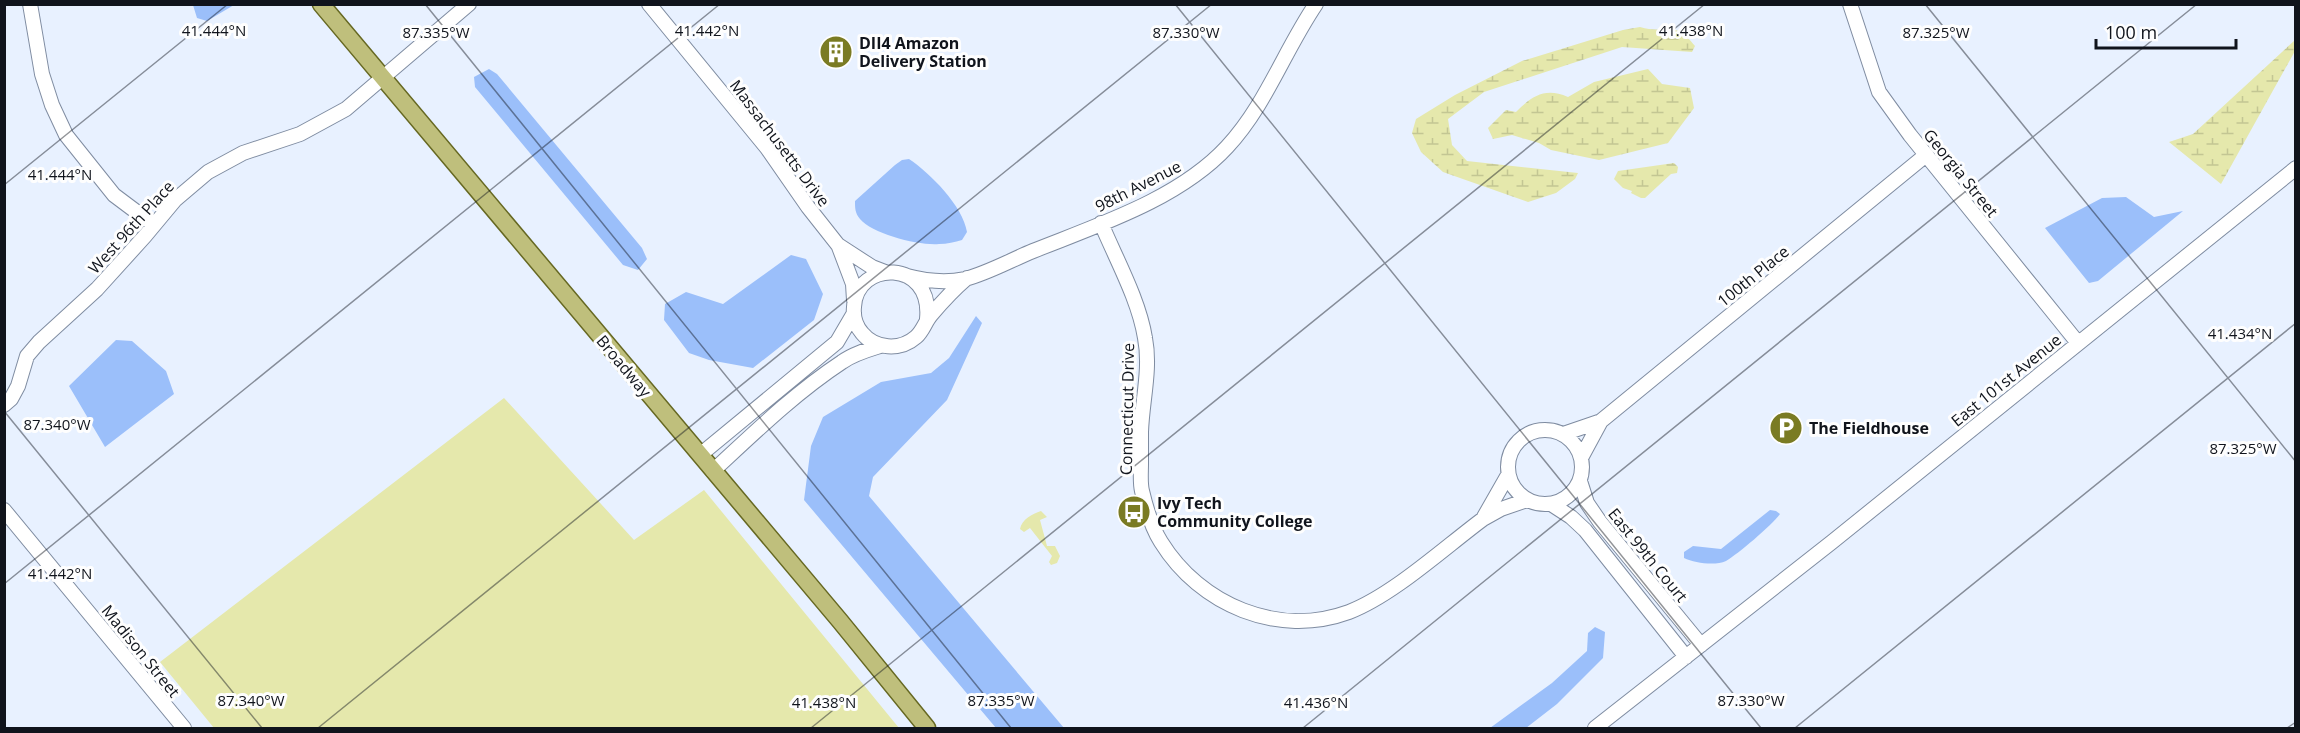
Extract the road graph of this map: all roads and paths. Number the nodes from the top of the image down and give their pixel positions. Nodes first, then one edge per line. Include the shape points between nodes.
1 (30, 4) edge
2 (321, 4) edge
3 (469, 4) edge
4 (649, 4) edge
5 (1316, 4) edge
6 (1850, 4) edge
7 (382, 80) junction
8 (1926, 155) junction
9 (2295, 168) edge
10 (1101, 224) junction
11 (154, 225) junction
12 (838, 245) junction
13 (885, 272) junction
14 (907, 276) junction
15 (967, 278) junction
16 (854, 308) junction
17 (927, 319) junction
18 (2078, 343) junction
19 (880, 345) junction
20 (4, 405) edge
21 (1601, 421) junction
22 (1563, 434) junction
23 (700, 455) junction
24 (1581, 458) junction
25 (713, 471) junction
26 (1508, 475) junction
27 (1580, 481) junction
28 (1527, 500) junction
29 (1551, 504) junction
30 (4, 510) edge
31 (1483, 519) junction
32 (1701, 645) junction
33 (1686, 657) junction
34 (178, 726) edge
35 (927, 729) edge
36 (1595, 729) edge

1 - 11 street via 42,74 66,135 114,195
2 - 7 main road, Broadway
3 - 7 street, West 96th Place
4 - 12 street, Massachusetts Drive via 767,148
5 - 10 street, 98th Avenue via 1247,124 1227,148 1165,194
6 - 8 street, Georgia Street via 1879,92
7 - 11 street, West 96th Place via 346,109 300,134 243,153 208,172 175,200
7 - 23 main road, Broadway
8 - 18 street, Georgia Street
8 - 21 street, 100th Place
9 - 18 street, East 101st Avenue
10 - 15 street, 98th Avenue
10 - 31 street, Connecticut Drive via 1139,314 1145,338 1142,489 1151,521 1161,542 1208,594 1244,612 1283,621 1317,620 1349,612 1380,597
11 - 20 street, West 96th Place via 97,290 27,356 18,386
12 - 13 street, 98th Avenue
12 - 16 street via 853,284
13 - 14 street, 98th Avenue
13 - 16 street via 865,283
14 - 15 street, 98th Avenue via 924,280
14 - 17 street via 925,294
15 - 17 street, 98th Avenue
16 - 19 street via 862,334
16 - 23 street via 837,342
17 - 19 street, 98th Avenue via 922,330 904,345
18 - 32 street, East 101st Avenue
19 - 25 street, 98th Avenue via 843,361
21 - 22 street, 100th Place
21 - 24 street, 100th Place
22 - 24 street
22 - 26 street via 1535,431 1522,437 1510,454
23 - 25 main road, Broadway
24 - 27 street
25 - 35 main road, Broadway
26 - 28 street
26 - 31 street, Connecticut Drive
27 - 29 street via 1563,500
27 - 32 street, East 99th Court via 1587,503 1600,522
28 - 29 street
28 - 31 street, Connecticut Drive
29 - 33 street, East 99th Court via 1585,530
30 - 34 street, Madison Street
32 - 33 street, East 101st Avenue
33 - 36 street, East 101st Avenue

